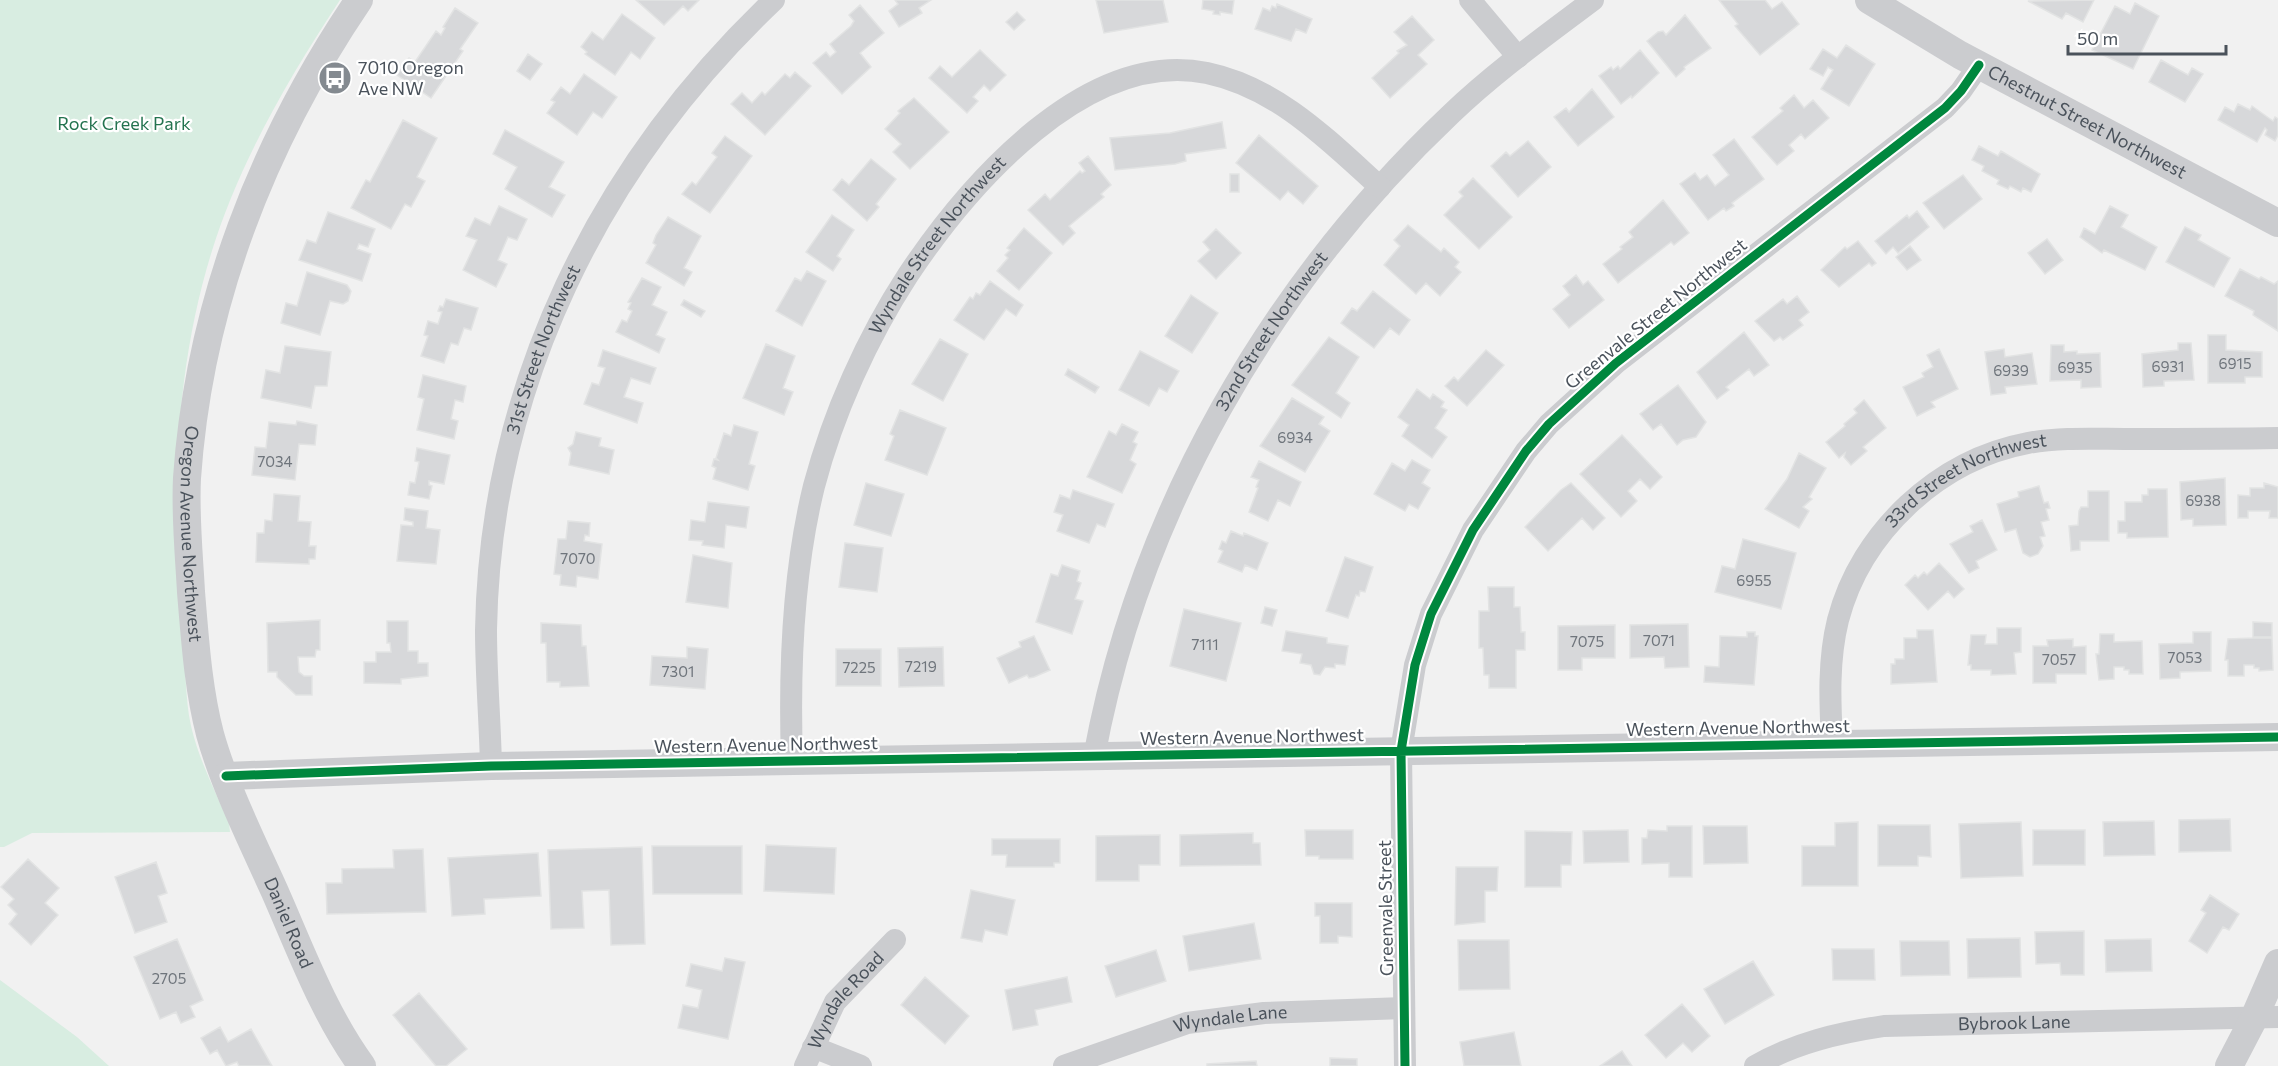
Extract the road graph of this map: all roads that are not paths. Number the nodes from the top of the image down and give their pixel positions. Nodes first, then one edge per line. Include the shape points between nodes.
1 (359, 0) edge
2 (774, 0) edge
3 (1470, 0) edge
4 (1593, 0) edge
5 (1869, 0) edge
6 (1518, 57) junction
7 (1979, 65) junction
8 (1380, 187) junction
9 (2278, 223) edge
10 (2278, 438) edge
11 (2278, 737) edge
12 (1832, 743) junction
13 (1401, 751) junction
14 (1094, 757) junction
15 (792, 760) junction
16 (491, 766) junction
17 (226, 776) junction
18 (895, 940) dead end
19 (2278, 963) edge
20 (1404, 1008) junction
21 (2266, 1017) edge
22 (809, 1056) edge
23 (362, 1066) edge
24 (861, 1066) edge
25 (1064, 1066) edge
26 (1405, 1066) edge
27 (1755, 1066) edge
28 (2229, 1066) edge

1 - 17 street, Oregon Avenue Northwest via 299,98 255,189 220,291 201,368 187,479 188,541 200,677 210,734
2 - 16 street, 31st Street Northwest via 696,82 625,178 583,248 542,341 519,414 494,532 486,630
3 - 6 street
4 - 6 street, 32nd Street Northwest
5 - 7 street, Chestnut Street Northwest
6 - 8 street, 32nd Street Northwest via 1452,112
7 - 9 street, Chestnut Street Northwest
7 - 13 street, Greenvale Street Northwest via 1945,108 1616,363 1556,417 1526,451 1473,530 1431,614 1415,665
8 - 14 street, 32nd Street Northwest via 1280,313 1232,387 1186,477 1140,579 1110,680
8 - 15 street, Wyndale Street Northwest via 1269,95 1205,73 1149,73 1095,89 1018,146 990,173 929,247 889,307 826,447 806,521 799,572 789,699
10 - 12 street, 33rd Street Northwest via 2043,440 1992,452 1936,482 1889,524 1847,594 1833,646
11 - 12 street, Western Avenue Northwest
12 - 13 street, Western Avenue Northwest
13 - 14 street, Western Avenue Northwest
13 - 20 street, Greenvale Street
14 - 15 street, Western Avenue Northwest
15 - 16 street, Western Avenue Northwest
16 - 17 street, Western Avenue Northwest
17 - 23 street, Daniel Road via 321,996
18 - 22 street, Wyndale Road via 836,1002
19 - 21 street
20 - 25 street, Wyndale Lane via 1264,1013 1187,1023
20 - 26 street, Greenvale Street
21 - 27 street, Bybrook Lane via 1884,1026 1808,1042
21 - 28 street
22 - 24 street

